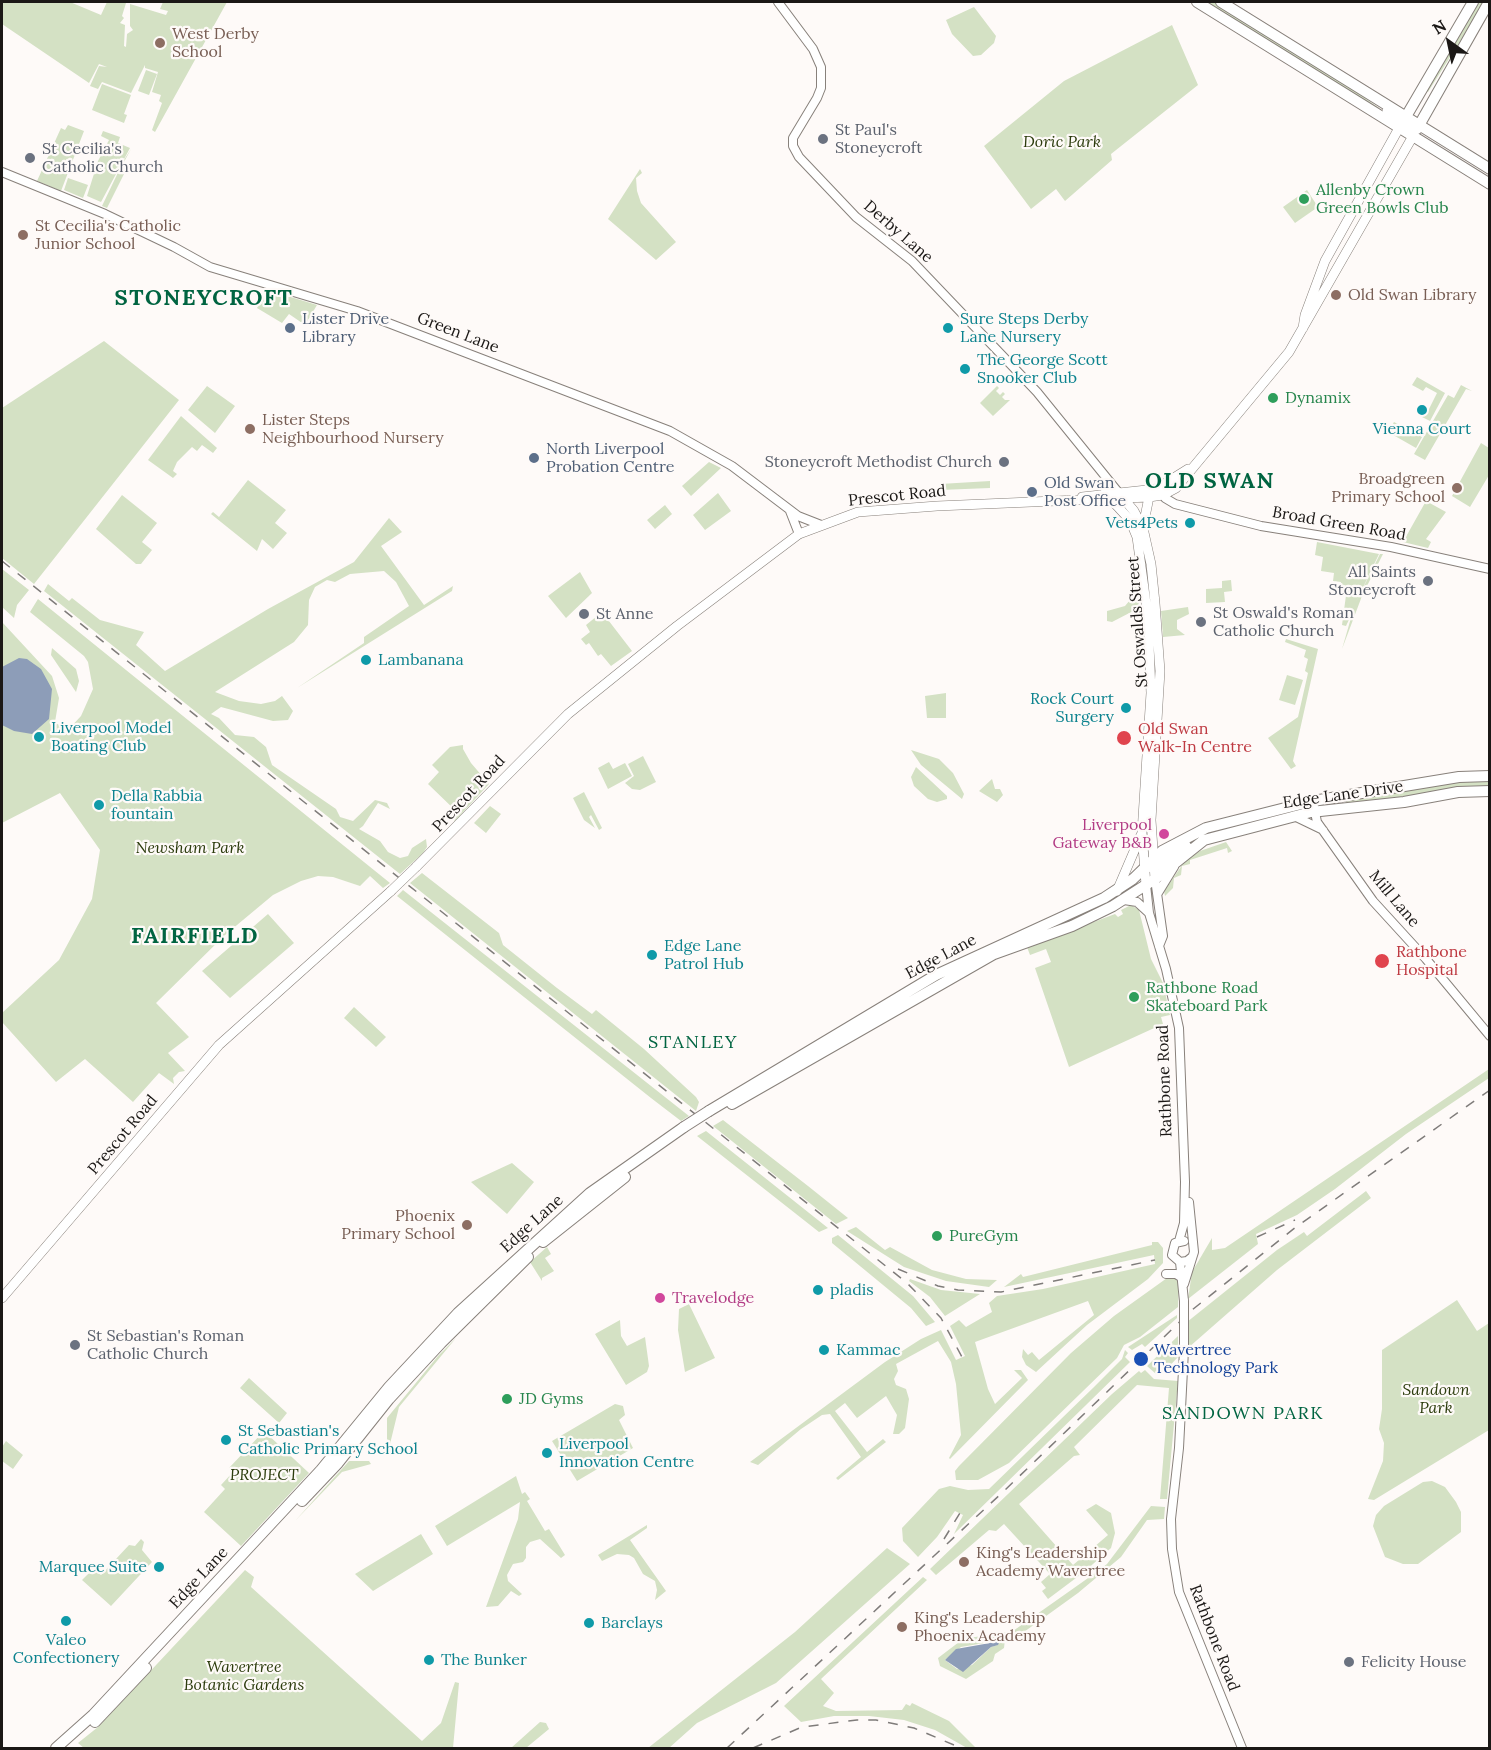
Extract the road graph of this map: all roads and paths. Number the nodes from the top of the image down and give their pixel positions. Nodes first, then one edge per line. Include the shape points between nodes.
1 (778, 2) edge
2 (1197, 2) edge
3 (1221, 2) edge
4 (1473, 2) edge
5 (1489, 2) edge
6 (1409, 126) junction
7 (1490, 169) edge
8 (2, 172) edge
9 (1490, 184) edge
10 (1303, 328) junction
11 (1093, 465) junction
12 (1165, 489) junction
13 (1113, 494) junction
14 (1149, 497) junction
15 (790, 511) junction
16 (798, 516) junction
17 (821, 525) junction
18 (1143, 528) junction
19 (802, 533) junction
20 (1490, 569) edge
21 (1490, 776) edge
22 (1490, 791) edge
23 (1147, 801) junction
24 (1317, 808) junction
25 (1293, 816) junction
26 (1325, 832) junction
27 (1147, 833) junction
28 (1198, 843) junction
29 (1171, 846) junction
30 (1181, 857) junction
31 (1151, 865) junction
32 (1151, 882) junction
33 (1158, 893) junction
34 (1121, 895) junction
35 (1149, 912) junction
36 (1159, 946) junction
37 (994, 954) junction
38 (970, 958) junction
39 (884, 1010) junction
40 (1490, 1036) edge
41 (686, 1130) junction
42 (1185, 1182) junction
43 (1179, 1241) junction
44 (1192, 1246) junction
45 (1192, 1256) junction
46 (1180, 1262) junction
47 (1166, 1274) dead end
48 (1183, 1281) junction
49 (2, 1298) edge
50 (56, 1749) edge
51 (66, 1749) edge
52 (1242, 1749) edge

1 - 11 main road, Derby Lane via 813,49 821,67 821,88 793,138 796,152 855,217 912,261 1021,375
2 - 6 highway
3 - 6 highway via 1365,92
4 - 6 highway
5 - 6 highway
6 - 7 highway
6 - 9 highway via 1435,144 1445,157
6 - 10 main road
6 - 10 main road via 1370,182 1325,261
8 - 15 main road, Green Lane via 105,214 210,267 386,321 670,431 732,466
10 - 12 main road via 1281,364 1193,465 1183,482
11 - 13 main road, Derby Lane
11 - 13 main road, Derby Lane
12 - 13 main road, Prescot Road
12 - 14 main road, Prescot Road
12 - 20 main road, Broad Green Road via 1184,506 1288,532
13 - 14 main road, Prescot Road
13 - 17 main road, Prescot Road via 858,512
13 - 18 main road, St Oswalds Street via 1134,511
13 - 23 main road, St Oswalds Street via 1137,537 1148,618
14 - 18 main road
15 - 16 main road, Green Lane
15 - 19 main road, Green Lane
16 - 17 main road
16 - 19 main road, Green Lane
17 - 19 main road, Prescot Road
18 - 23 main road, St Oswalds Street via 1151,564 1160,658
19 - 49 main road, Prescot Road, bridge via 568,714 441,845 272,994 219,1045
21 - 24 highway, Edge Lane Drive via 1459,777
22 - 24 highway, Edge Lane Drive
23 - 27 main road, St Oswalds Street
24 - 25 highway, Edge Lane Drive
24 - 26 main road, Mill Lane
24 - 29 highway, Edge Lane Drive via 1206,828
25 - 26 main road
25 - 28 highway, Edge Lane Drive
26 - 40 main road, Mill Lane via 1372,901
27 - 29 main road via 1159,843
27 - 31 main road, St Oswalds Street
27 - 34 main road
28 - 30 highway, Edge Lane Drive
28 - 31 highway
29 - 31 highway, Edge Lane Drive
30 - 32 highway, Edge Lane Drive
30 - 33 main road
31 - 32 main road, St Oswalds Street
31 - 34 highway, Edge Lane
32 - 33 main road, Rathbone Road
32 - 34 highway, Edge Lane
32 - 35 main road, Rathbone Road
33 - 36 main road, Rathbone Road via 1163,936
34 - 35 main road
34 - 37 highway, Edge Lane via 1072,926
34 - 38 highway, Edge Lane
35 - 36 main road, Rathbone Road
36 - 42 main road, Rathbone Road via 1179,1028
37 - 38 highway via 992,950
37 - 39 highway, Edge Lane
38 - 39 highway, Edge Lane
39 - 41 highway, Edge Lane, bridge
41 - 50 highway, Edge Lane via 590,1192 458,1313 389,1387 321,1470 93,1715
41 - 51 highway, Edge Lane via 561,1227 458,1326 389,1400 338,1463 118,1699
42 - 43 main road, Rathbone Road via 1184,1223
42 - 44 main road, Rathbone Road
43 - 44 main road
43 - 46 main road via 1172,1252
44 - 45 main road
45 - 46 main road
45 - 48 main road, Rathbone Road
46 - 48 main road, Rathbone Road
47 - 48 main road via 1176,1274
48 - 52 main road, Rathbone Road, bridge via 1184,1350 1172,1550 1179,1592

